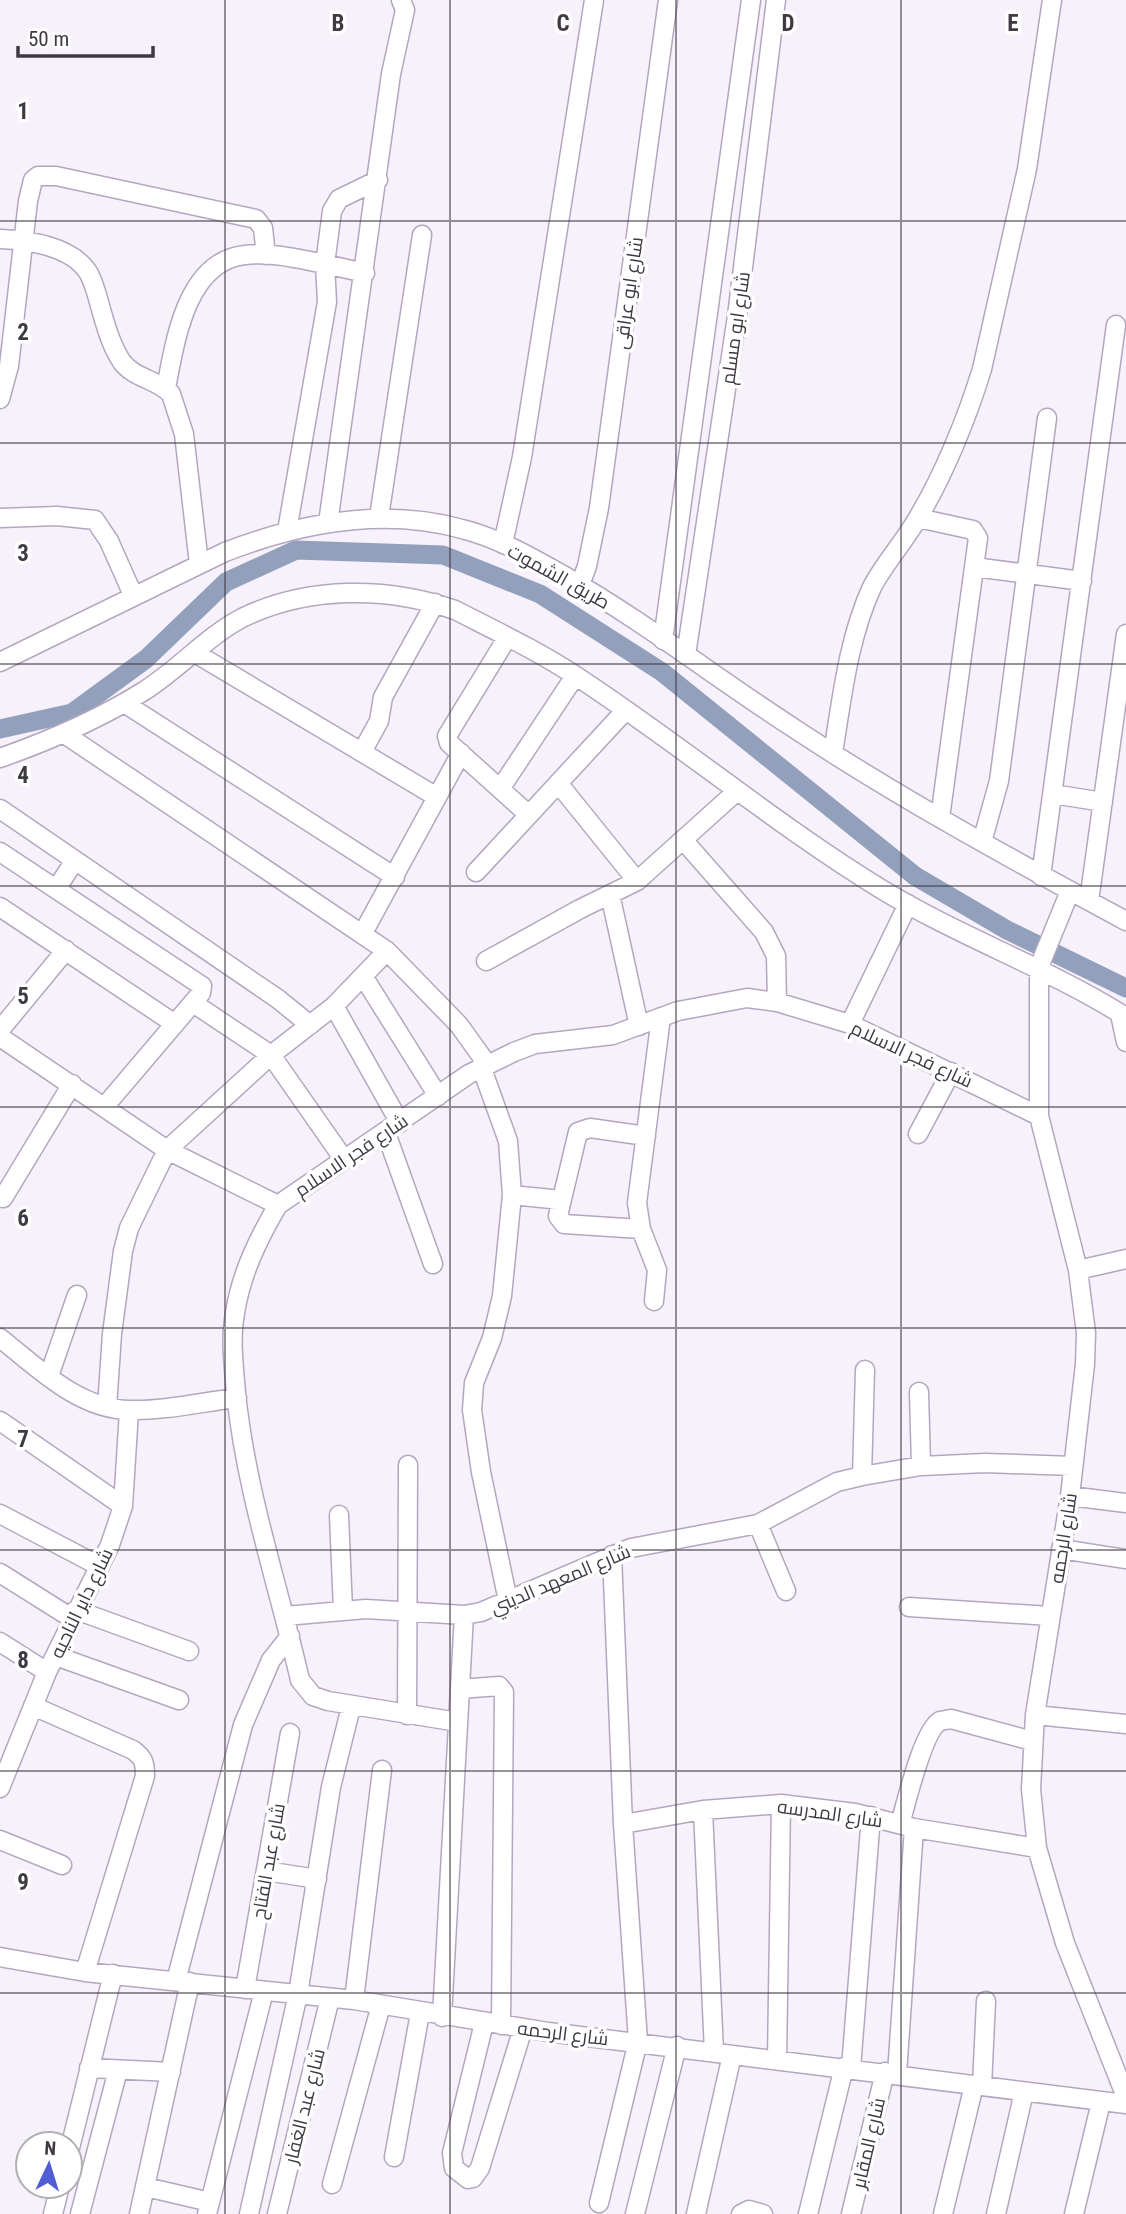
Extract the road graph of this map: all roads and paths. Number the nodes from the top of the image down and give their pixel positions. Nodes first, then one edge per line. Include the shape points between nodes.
1 (401, 0) edge
2 (594, 0) edge
3 (668, 0) edge
4 (751, 0) edge
5 (776, 0) edge
6 (1052, 0) edge
7 (378, 180) junction
8 (422, 235) dead end
9 (0, 239) edge
10 (24, 240) junction
11 (266, 255) junction
12 (325, 264) junction
13 (365, 274) junction
14 (723, 314) junction
15 (1116, 325) dead end
16 (166, 388) junction
17 (0, 399) edge
18 (1046, 418) dead end
19 (379, 517) junction
20 (0, 518) edge
21 (918, 518) junction
22 (328, 523) junction
23 (287, 531) junction
24 (503, 544) junction
25 (200, 564) junction
26 (974, 568) junction
27 (1027, 574) junction
28 (1082, 581) junction
29 (580, 585) junction
30 (133, 595) junction
31 (435, 603) junction
32 (1126, 634) edge
33 (507, 638) junction
34 (663, 640) junction
35 (195, 653) junction
36 (686, 654) junction
37 (0, 662) edge
38 (575, 676) junction
39 (124, 703) junction
40 (625, 711) junction
41 (66, 735) junction
42 (362, 752) junction
43 (461, 753) junction
44 (833, 753) junction
45 (0, 758) edge
46 (558, 783) junction
47 (500, 789) junction
48 (736, 792) junction
49 (1053, 794) junction
50 (437, 797) junction
51 (1103, 802) junction
52 (0, 809) edge
53 (528, 815) junction
54 (940, 818) junction
55 (684, 841) junction
56 (982, 842) junction
57 (0, 852) edge
58 (75, 860) junction
59 (476, 872) dead end
60 (1041, 876) junction
61 (395, 877) junction
62 (637, 881) junction
63 (57, 888) junction
64 (1070, 891) junction
65 (610, 894) junction
66 (1089, 901) junction
67 (908, 904) junction
68 (0, 907) edge
69 (1126, 921) edge
70 (363, 933) junction
71 (66, 950) junction
72 (387, 951) junction
73 (486, 961) dead end
74 (1040, 961) junction
75 (363, 976) junction
76 (777, 1002) junction
77 (192, 1003) junction
78 (334, 1006) junction
79 (1123, 1015) edge
80 (661, 1017) junction
81 (175, 1024) junction
82 (850, 1024) junction
83 (310, 1025) junction
84 (639, 1026) junction
85 (0, 1030) edge
86 (0, 1037) edge
87 (1126, 1042) edge
88 (271, 1055) junction
89 (484, 1065) junction
90 (951, 1072) junction
91 (72, 1084) junction
92 (438, 1096) junction
93 (105, 1106) junction
94 (1039, 1116) junction
95 (393, 1128) junction
96 (918, 1134) dead end
97 (646, 1136) junction
98 (167, 1150) junction
99 (343, 1158) junction
100 (512, 1195) junction
101 (3, 1198) dead end
102 (561, 1199) junction
103 (278, 1205) junction
104 (640, 1229) junction
105 (1126, 1259) edge
106 (433, 1264) dead end
107 (1078, 1270) junction
108 (77, 1295) dead end
109 (654, 1301) dead end
110 (0, 1338) edge
111 (864, 1370) dead end
112 (49, 1376) junction
113 (919, 1392) dead end
114 (237, 1398) junction
115 (107, 1407) junction
116 (129, 1410) junction
117 (0, 1421) edge
118 (408, 1465) dead end
119 (1073, 1465) junction
120 (921, 1466) junction
121 (862, 1476) junction
122 (1070, 1496) junction
123 (1126, 1503) edge
124 (123, 1506) junction
125 (0, 1514) edge
126 (339, 1515) dead end
127 (758, 1524) junction
128 (1061, 1549) junction
129 (612, 1555) junction
130 (1126, 1559) edge
131 (99, 1566) junction
132 (0, 1573) edge
133 (786, 1591) dead end
134 (508, 1601) junction
135 (909, 1606) dead end
136 (343, 1610) junction
137 (407, 1610) junction
138 (74, 1614) junction
139 (464, 1615) junction
140 (285, 1616) junction
141 (1050, 1616) junction
142 (290, 1636) junction
143 (0, 1642) edge
144 (189, 1651) dead end
145 (51, 1664) junction
146 (460, 1689) junction
147 (179, 1700) dead end
148 (33, 1706) junction
149 (351, 1707) junction
150 (407, 1715) junction
151 (1035, 1715) junction
152 (458, 1723) junction
153 (1126, 1724) edge
154 (290, 1733) dead end
155 (1032, 1741) junction
156 (382, 1770) dead end
157 (0, 1788) edge
158 (781, 1804) junction
159 (703, 1810) junction
160 (871, 1816) junction
161 (623, 1825) junction
162 (907, 1826) junction
163 (0, 1840) edge
164 (1037, 1848) junction
165 (62, 1865) dead end
166 (266, 1871) junction
167 (317, 1879) junction
168 (0, 1957) edge
169 (85, 1972) junction
170 (113, 1974) junction
171 (183, 1981) junction
172 (255, 1990) junction
173 (298, 1994) junction
174 (330, 1998) junction
175 (354, 2000) junction
176 (986, 2001) dead end
177 (381, 2005) junction
178 (421, 2013) junction
179 (442, 2017) junction
180 (492, 2024) junction
181 (523, 2028) junction
182 (638, 2041) junction
183 (677, 2046) junction
184 (723, 2053) junction
185 (777, 2060) junction
186 (89, 2068) junction
187 (848, 2068) junction
188 (118, 2070) junction
189 (171, 2072) junction
190 (891, 2073) junction
191 (978, 2085) junction
192 (1024, 2092) junction
193 (1126, 2097) edge
194 (1101, 2102) junction
195 (1126, 2104) edge
196 (74, 2130) edge
197 (394, 2157) dead end
198 (332, 2184) dead end
199 (146, 2187) junction
200 (598, 2203) dead end
201 (208, 2208) edge
202 (80, 2214) edge
203 (139, 2214) edge
204 (249, 2214) edge
205 (277, 2214) edge
206 (635, 2214) edge
207 (696, 2214) edge
208 (741, 2214) edge
209 (763, 2214) edge
210 (808, 2214) edge
211 (852, 2214) edge
212 (943, 2214) edge
213 (996, 2214) edge
214 (1074, 2214) edge

1 - 7 street via 405,10 391,74
2 - 24 street via 523,457
3 - 29 street, شارع ابو عراقى via 599,508
4 - 14 street
5 - 14 street, شارع ابو مسلم
6 - 21 street via 1027,169 982,369 974,397
7 - 12 street via 336,204
7 - 13 street
8 - 19 street
9 - 10 street
10 - 11 street via 33,180 45,175 256,219 263,228
10 - 16 street via 71,257 86,270 121,360 135,374
10 - 17 street via 9,366
11 - 12 street
11 - 16 street via 223,261 204,276 180,326
12 - 13 street
12 - 23 street via 327,302
13 - 22 street
14 - 34 street
14 - 36 street, شارع ابو مسلم
15 - 28 street
16 - 25 street via 179,411 184,434
18 - 27 street
19 - 22 street, طريق الشموت
19 - 24 street, طريق الشموت via 463,529
20 - 30 street via 95,520
21 - 26 street via 977,534
21 - 44 street via 873,586 863,611
22 - 23 street, طريق الشموت
23 - 25 street, طريق الشموت
24 - 29 street, طريق الشموت
25 - 30 street, طريق الشموت
26 - 27 street
26 - 54 street
27 - 28 street
27 - 56 street via 996,799
28 - 49 street
29 - 34 street, طريق الشموت
30 - 37 street, طريق الشموت
31 - 33 street
31 - 35 street via 362,594 303,598 241,619
31 - 42 street via 383,696 379,721
32 - 51 street
33 - 38 street
33 - 43 street via 449,730 449,743
34 - 36 street, طريق الشموت
35 - 39 street
35 - 42 street
36 - 44 street, طريق الشموت
38 - 40 street
38 - 47 street
39 - 41 street
39 - 61 street
40 - 46 street
40 - 48 street
41 - 45 street
41 - 70 street
42 - 50 street
43 - 47 street
43 - 50 street
44 - 54 street, طريق الشموت
46 - 53 street
46 - 62 street
47 - 53 street
48 - 55 street
48 - 67 street
49 - 51 street
49 - 60 street
50 - 61 street
51 - 66 street
52 - 58 street
53 - 59 street
54 - 56 street, طريق الشموت
55 - 62 street
55 - 76 street via 764,932 776,956
56 - 60 street, طريق الشموت
57 - 63 street
58 - 63 street
58 - 83 street
60 - 64 street, طريق الشموت
61 - 70 street
62 - 65 street
63 - 77 street via 197,981 202,989
64 - 66 street, طريق الشموت
64 - 74 street
65 - 73 street
65 - 84 street
66 - 69 street, طريق الشموت
67 - 74 street
67 - 82 street
68 - 71 street
70 - 72 street
71 - 81 street
71 - 85 street
72 - 75 street
72 - 89 street via 452,1016
74 - 79 street
74 - 94 street, شارع الرحمه
75 - 78 street
75 - 92 street
76 - 80 street, شارع فجر الاسلام via 747,998
76 - 82 street, شارع فجر الاسلام
77 - 81 street
77 - 88 street
78 - 83 street
78 - 95 street
79 - 87 street
80 - 84 street, شارع فجر الاسلام
80 - 97 street
81 - 93 street
82 - 90 street, شارع فجر الاسلام
83 - 88 street
84 - 89 street, شارع فجر الاسلام via 613,1035 535,1044
86 - 91 street
88 - 98 street
88 - 99 street
89 - 92 street, شارع فجر الاسلام
89 - 100 street via 508,1141
90 - 94 street, شارع فجر الاسلام
90 - 96 street
91 - 93 street
91 - 101 street
92 - 95 street, شارع فجر الاسلام
93 - 98 street
94 - 107 street, شارع الرحمه
95 - 99 street, شارع فجر الاسلام
95 - 106 street
97 - 102 street via 590,1128 578,1132
97 - 104 street via 637,1203
98 - 103 street
98 - 115 street via 133,1219 123,1251
99 - 103 street, شارع فجر الاسلام
100 - 102 street
100 - 134 street via 502,1296 472,1393 481,1472
102 - 104 street via 558,1216 564,1224
103 - 114 street, شارع فجر الاسلام via 249,1262 234,1313
104 - 109 street via 657,1270
105 - 107 street
107 - 119 street, شارع الرحمه via 1086,1333
108 - 112 street
110 - 112 street
111 - 121 street
112 - 115 street
113 - 120 street
114 - 116 street
114 - 140 street, شارع فجر الاسلام via 256,1510
115 - 116 street
116 - 124 street, شارع داير الناحيه
117 - 124 street
118 - 137 street
119 - 120 street, شارع المعهد الديني
119 - 122 street, شارع الرحمه
120 - 121 street, شارع المعهد الديني
121 - 127 street, شارع المعهد الديني via 837,1482
122 - 123 street
122 - 128 street, شارع الرحمه
124 - 131 street, شارع داير الناحيه
125 - 131 street
126 - 136 street
127 - 129 street, شارع المعهد الديني
127 - 133 street
128 - 130 street
128 - 141 street, شارع الرحمه
129 - 134 street, شارع المعهد الديني
129 - 161 street
131 - 138 street, شارع داير الناحيه
132 - 138 street
134 - 139 street, شارع المعهد الديني
135 - 141 street
136 - 137 street, شارع المعهد الديني
136 - 140 street, شارع المعهد الديني
137 - 139 street, شارع المعهد الديني
137 - 150 street
138 - 144 street
138 - 145 street, شارع داير الناحيه
139 - 146 street
140 - 142 street, شارع فجر الاسلام
141 - 151 street, شارع الرحمه
142 - 149 street, شارع فجر الاسلام via 305,1689 313,1696
142 - 171 street via 271,1660 243,1725
143 - 145 street
145 - 147 street
145 - 148 street, شارع داير الناحيه
146 - 152 street
146 - 180 street via 499,1686 505,1692
148 - 157 street, شارع داير الناحيه
148 - 169 street via 133,1750 145,1764
149 - 150 street, شارع فجر الاسلام
149 - 167 street via 336,1761
150 - 152 street, شارع فجر الاسلام
151 - 153 street
151 - 155 street, شارع الرحمه
152 - 179 street
154 - 166 street, شارع عبد الفتاح
155 - 162 street, شارع المقابر via 951,1719 940,1721 926,1745
155 - 164 street, شارع الرحمه
156 - 175 street
158 - 159 street, شارع المدرسه
158 - 160 street, شارع المدرسه
158 - 185 street
159 - 161 street, شارع المدرسه
159 - 184 street
160 - 162 street, شارع المدرسه
160 - 187 street
161 - 182 street
162 - 164 street, شارع المدرسه
162 - 190 street, شارع المقابر
163 - 165 street
164 - 193 street, شارع الرحمه via 1065,1943
166 - 167 street
166 - 172 street, شارع عبد الفتاح
167 - 173 street
168 - 169 street, شارع الرحمه
169 - 170 street, شارع الرحمه
170 - 171 street, شارع الرحمه
170 - 186 street
171 - 172 street, شارع الرحمه
171 - 189 street
172 - 173 street, شارع الرحمه
172 - 201 street, شارع عبد الفتاح
173 - 174 street, شارع الرحمه
173 - 204 street
174 - 175 street, شارع الرحمه
174 - 205 street, شارع عبد الغفار
175 - 177 street, شارع الرحمه
176 - 191 street
177 - 178 street, شارع الرحمه
177 - 198 street
178 - 179 street, شارع الرحمه
178 - 197 street
179 - 180 street, شارع الرحمه
180 - 181 street, شارع الرحمه
180 - 181 street via 452,2153 454,2168 468,2179 480,2168
181 - 182 street, شارع الرحمه
182 - 183 street, شارع الرحمه
182 - 200 street
183 - 184 street, شارع الرحمه
183 - 206 street
184 - 185 street, شارع الرحمه
184 - 207 street
185 - 187 street, شارع الرحمه
186 - 188 street
186 - 196 street
187 - 190 street, شارع الرحمه
187 - 210 street
188 - 189 street
188 - 202 street
189 - 199 street
190 - 191 street, شارع الرحمه
190 - 211 street, شارع المقابر
191 - 192 street, شارع الرحمه
191 - 212 street
192 - 194 street, شارع الرحمه
192 - 213 street
194 - 195 street, شارع الرحمه
194 - 214 street
199 - 201 street
199 - 203 street
208 - 209 street via 749,2210

